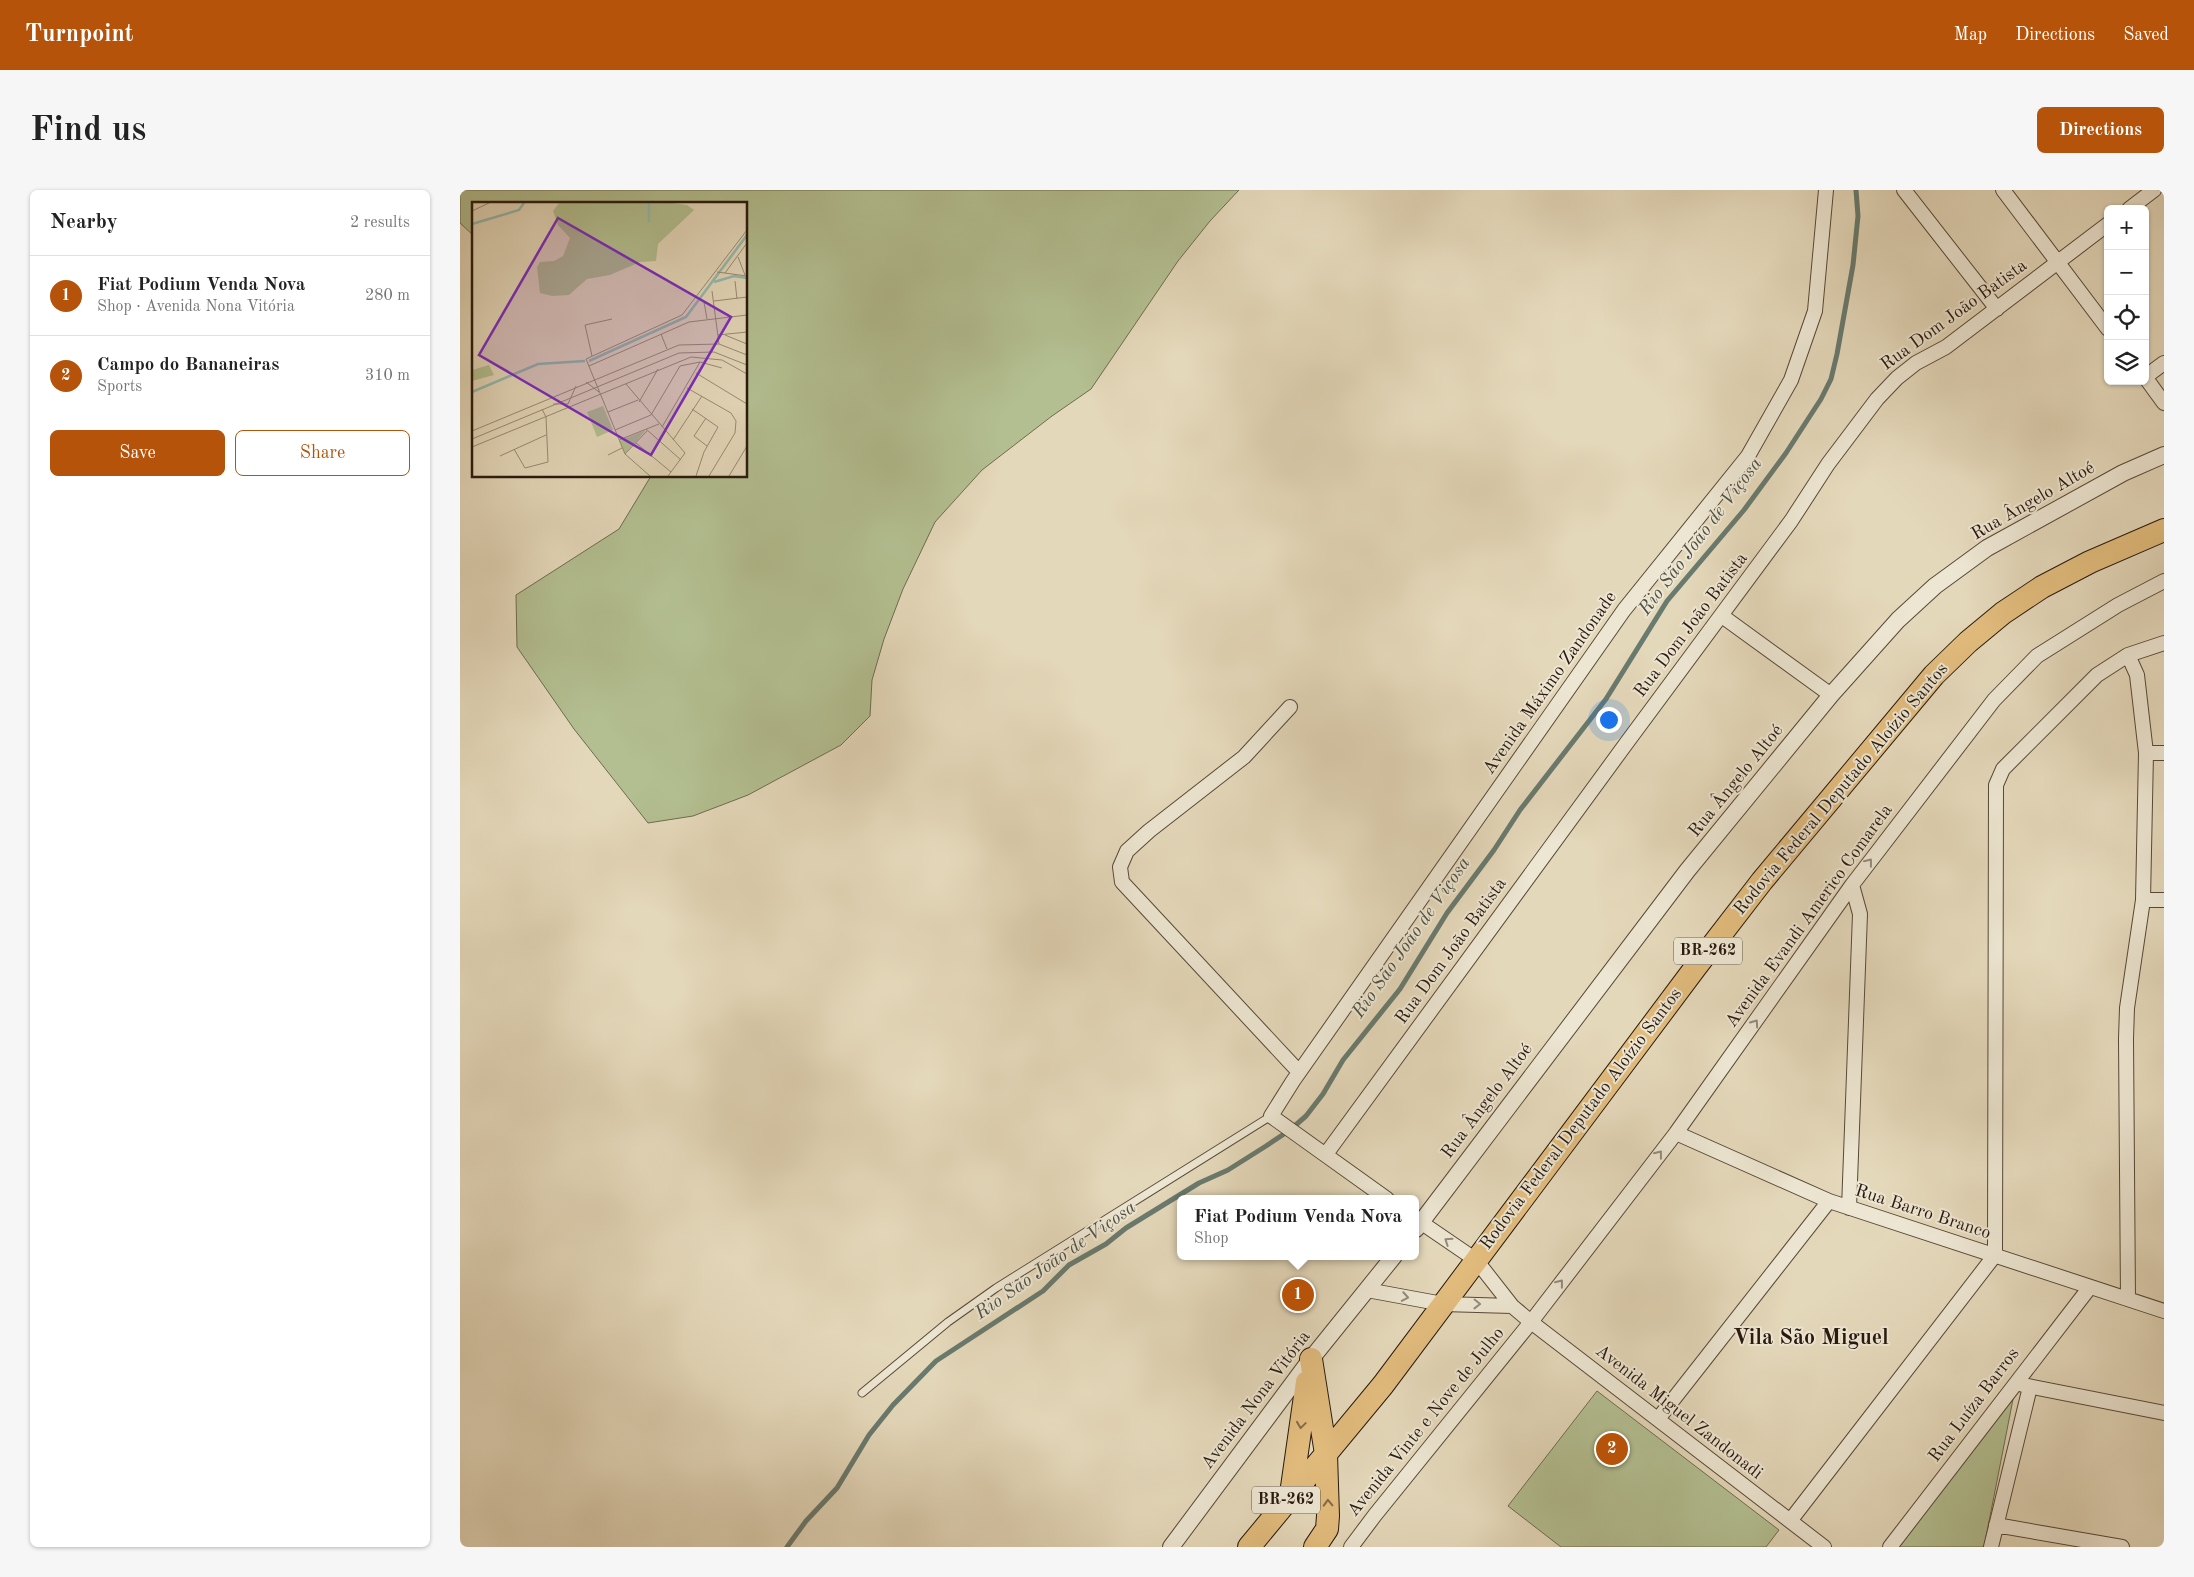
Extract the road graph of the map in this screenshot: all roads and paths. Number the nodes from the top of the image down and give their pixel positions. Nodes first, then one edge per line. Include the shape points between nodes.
1 (1826, 190) edge
2 (1904, 190) edge
3 (2003, 190) edge
4 (2154, 190) edge
5 (2134, 205) edge
6 (2104, 227) edge
7 (2057, 263) junction
8 (1997, 309) junction
9 (2104, 324) edge
10 (2164, 364) edge
11 (2149, 374) edge
12 (2149, 382) edge
13 (2164, 403) edge
14 (2164, 454) edge
15 (2164, 530) edge
16 (2164, 581) edge
17 (1722, 616) junction
18 (2164, 643) edge
19 (2128, 655) junction
20 (1831, 695) junction
21 (1290, 707) dead end
22 (2146, 753) junction
23 (2164, 753) edge
24 (1852, 885) junction
25 (2143, 900) junction
26 (2164, 900) edge
27 (1299, 1072) junction
28 (1274, 1118) junction
29 (1676, 1133) junction
30 (1321, 1151) junction
31 (1382, 1195) edge
32 (1829, 1201) junction
33 (1849, 1208) junction
34 (1419, 1221) edge
35 (1419, 1225) edge
36 (1994, 1256) junction
37 (1391, 1260) edge
38 (1476, 1260) junction
39 (2090, 1287) junction
40 (1367, 1290) junction
41 (2128, 1299) junction
42 (1443, 1304) junction
43 (1512, 1306) junction
44 (2164, 1311) edge
45 (1530, 1322) junction
46 (1311, 1359) junction
47 (2014, 1383) junction
48 (2030, 1387) junction
49 (862, 1393) dead end
50 (2164, 1413) edge
51 (1658, 1420) junction
52 (1326, 1454) junction
53 (1291, 1494) junction
54 (1790, 1521) junction
55 (1996, 1525) junction
56 (1171, 1547) edge
57 (1249, 1547) edge
58 (1315, 1547) edge
59 (1351, 1547) edge
60 (1824, 1547) edge
61 (1890, 1547) edge
62 (1990, 1547) edge
63 (2122, 1547) edge

1 - 27 street, Avenida Máximo Zandonade via 1816,311 1791,380 1748,456 1624,610
2 - 8 street
3 - 7 street
4 - 5 street
6 - 7 street, Rua Dom João Batista
7 - 8 street, Rua Dom João Batista
7 - 9 street
8 - 17 street, Rua Dom João Batista via 1897,378 1877,399
10 - 11 street
12 - 13 street
14 - 20 street, Rua Ângelo Altoé via 1996,543 1935,586 1898,620
15 - 38 highway, Rodovia Federal Deputado Aloízio Santos / BR-262 via 2042,587 2003,613 1934,675 1756,889
24 -> 16 street, Avenida Evandi Americo Comarela via 1994,700 2037,656 2110,609
17 - 20 street
17 - 30 street, Rua Dom João Batista
18 - 19 street
19 - 22 street via 2136,675
19 - 36 street via 2091,682 2003,769 1996,785
20 - 34 street, Rua Ângelo Altoé via 1687,872
21 - 27 street via 1244,757 1127,851 1120,867 1122,882
22 - 23 street
22 - 25 street
29 -> 24 street, Avenida Evandi Americo Comarela
24 - 33 street via 1860,914
25 - 26 street
25 - 41 street via 2127,1023
27 - 28 street, Avenida Máximo Zandonade
28 - 30 street
28 - 49 lane via 996,1288 948,1322
29 - 32 street, Rua Barro Branco
45 -> 29 street, Avenida Evandi Americo Comarela
30 - 31 street
32 - 33 street, Rua Barro Branco
32 - 51 street
33 - 36 street, Rua Barro Branco
38 -> 35 street, Avenida Miguel Zandonadi
36 - 39 street, Rua Barro Branco
36 - 54 street
37 - 40 street, Avenida Nona Vitória
38 - 42 highway, Rodovia Federal Deputado Aloízio Santos / BR-262
38 - 43 street, Avenida Miguel Zandonadi
39 - 41 street, Rua Barro Branco
39 - 47 street, Rua Luíza Barros
40 -> 42 street
40 - 46 street, Avenida Nona Vitória
41 - 44 street, Rua Barro Branco
42 -> 43 street
42 - 52 highway, Rodovia Federal Deputado Aloízio Santos / BR-262 via 1383,1385
43 - 45 street, Avenida Miguel Zandonadi
45 - 51 street, Avenida Miguel Zandonadi
45 - 59 street, Avenida Vinte e Nove de Julho
46 - 52 highway
46 -> 53 highway
46 - 56 street, Avenida Nona Vitória
47 - 48 street
47 - 61 street, Rua Luíza Barros
48 - 50 street
48 - 55 street
51 - 54 street, Avenida Miguel Zandonadi
52 - 53 highway, Rodovia Federal Deputado Aloízio Santos / BR-262
58 -> 52 highway via 1327,1530
53 - 57 highway, Rodovia Federal Deputado Aloízio Santos / BR-262
54 - 60 street, Avenida Miguel Zandonadi
55 - 62 street
55 - 63 street

